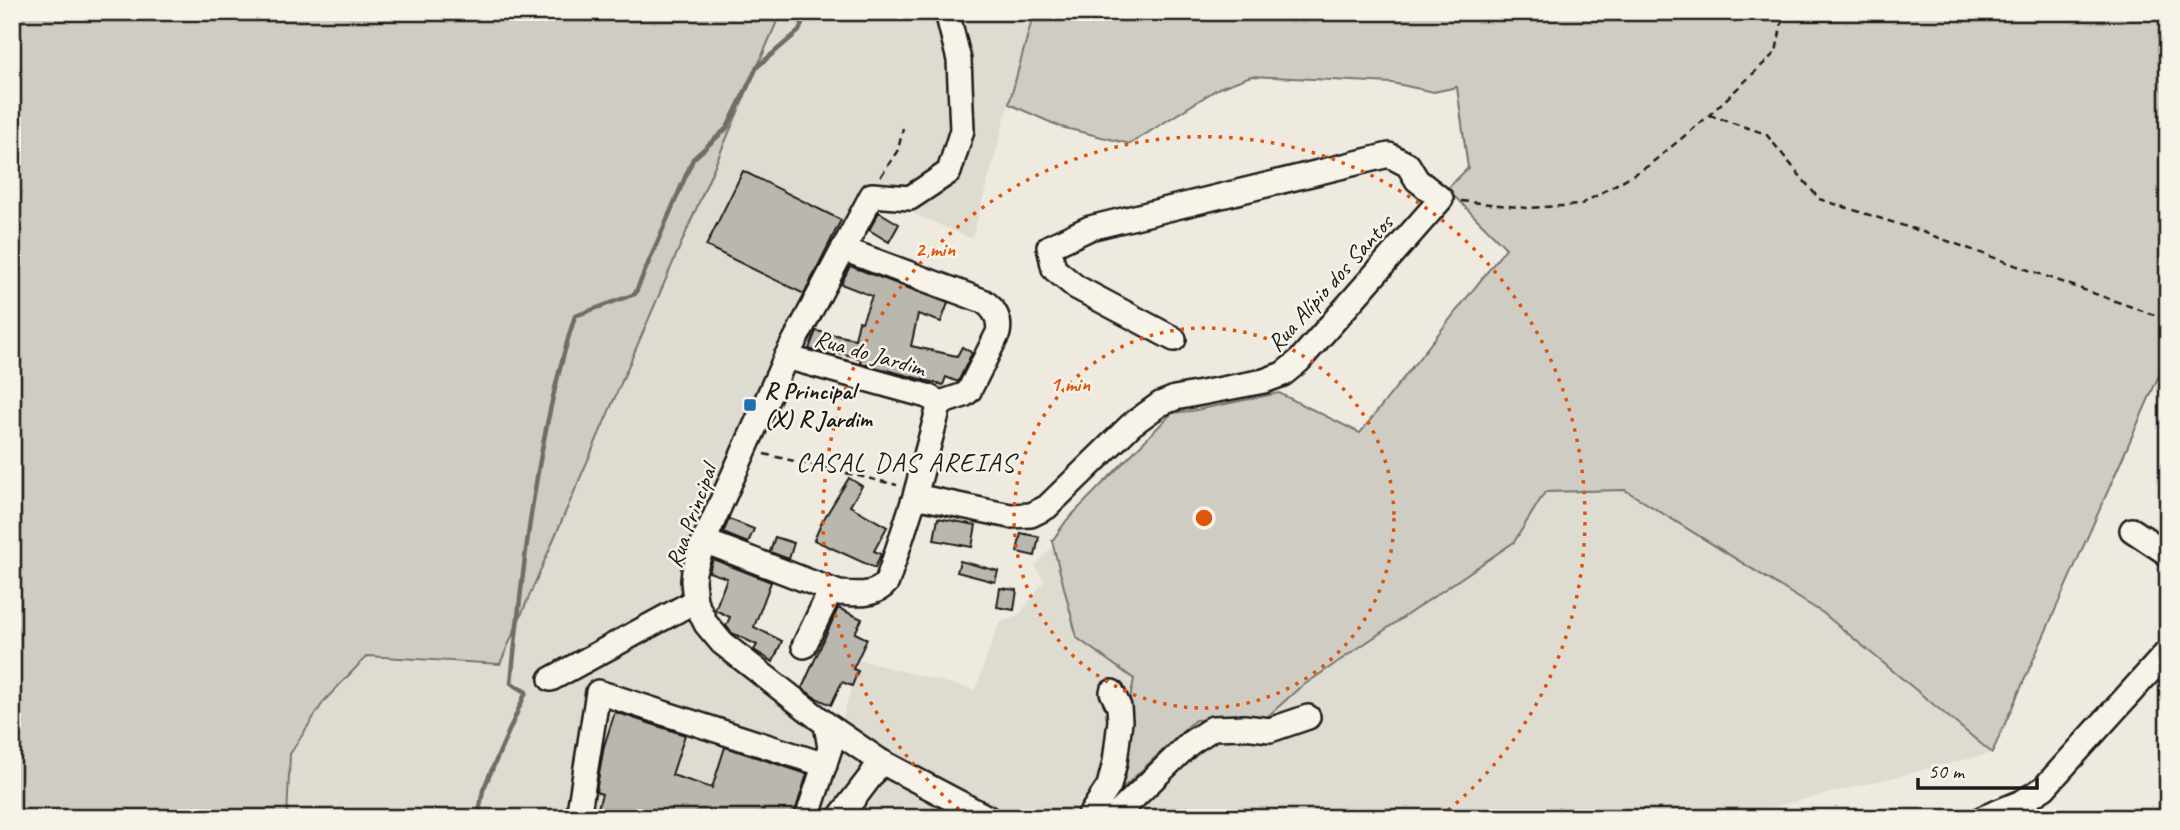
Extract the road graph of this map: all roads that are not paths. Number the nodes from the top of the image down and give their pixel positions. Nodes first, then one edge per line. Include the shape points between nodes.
1 (947, 12) edge
2 (843, 249) junction
3 (1174, 339) dead end
4 (786, 357) junction
5 (940, 403) junction
6 (915, 496) junction
7 (2132, 530) dead end
8 (704, 541) junction
9 (2168, 554) edge
10 (831, 590) junction
11 (695, 601) junction
12 (803, 646) dead end
13 (2168, 651) edge
14 (551, 679) dead end
15 (1112, 692) dead end
16 (1308, 717) dead end
17 (826, 724) junction
18 (880, 761) junction
19 (825, 765) junction
20 (578, 818) edge
21 (807, 818) edge
22 (839, 818) edge
23 (988, 818) edge
24 (1088, 818) edge
25 (1112, 818) edge
26 (1983, 818) edge

1 - 2 street, Rua Principal via 959,60 962,130 949,172 910,198 872,195
2 - 4 street, Rua Principal
2 - 5 street via 983,301 996,315 998,333 969,391
3 - 6 street, Rua Alípio dos Santos via 1076,287 1054,269 1049,247 1090,228 1389,155 1408,165 1417,180 1441,199 1290,369 1264,381 1160,404 1130,425 1039,512 1010,516
4 - 5 street, Rua do Jardim
4 - 8 street, Rua Principal
5 - 6 street
6 - 10 street via 884,586 859,594
7 - 9 street
8 - 10 street
8 - 11 street, Rua Principal via 694,571
10 - 12 street
11 - 14 street
11 - 17 street, Rua Principal via 722,643
13 - 26 street via 2043,788
15 - 24 street via 1121,721 1115,762 1109,786
16 - 25 street via 1270,730 1213,728 1190,743
17 - 18 street, Rua Principal
17 - 19 street via 830,748
18 - 22 street
18 - 23 street, Rua Principal
19 - 20 street via 598,692
19 - 21 street

